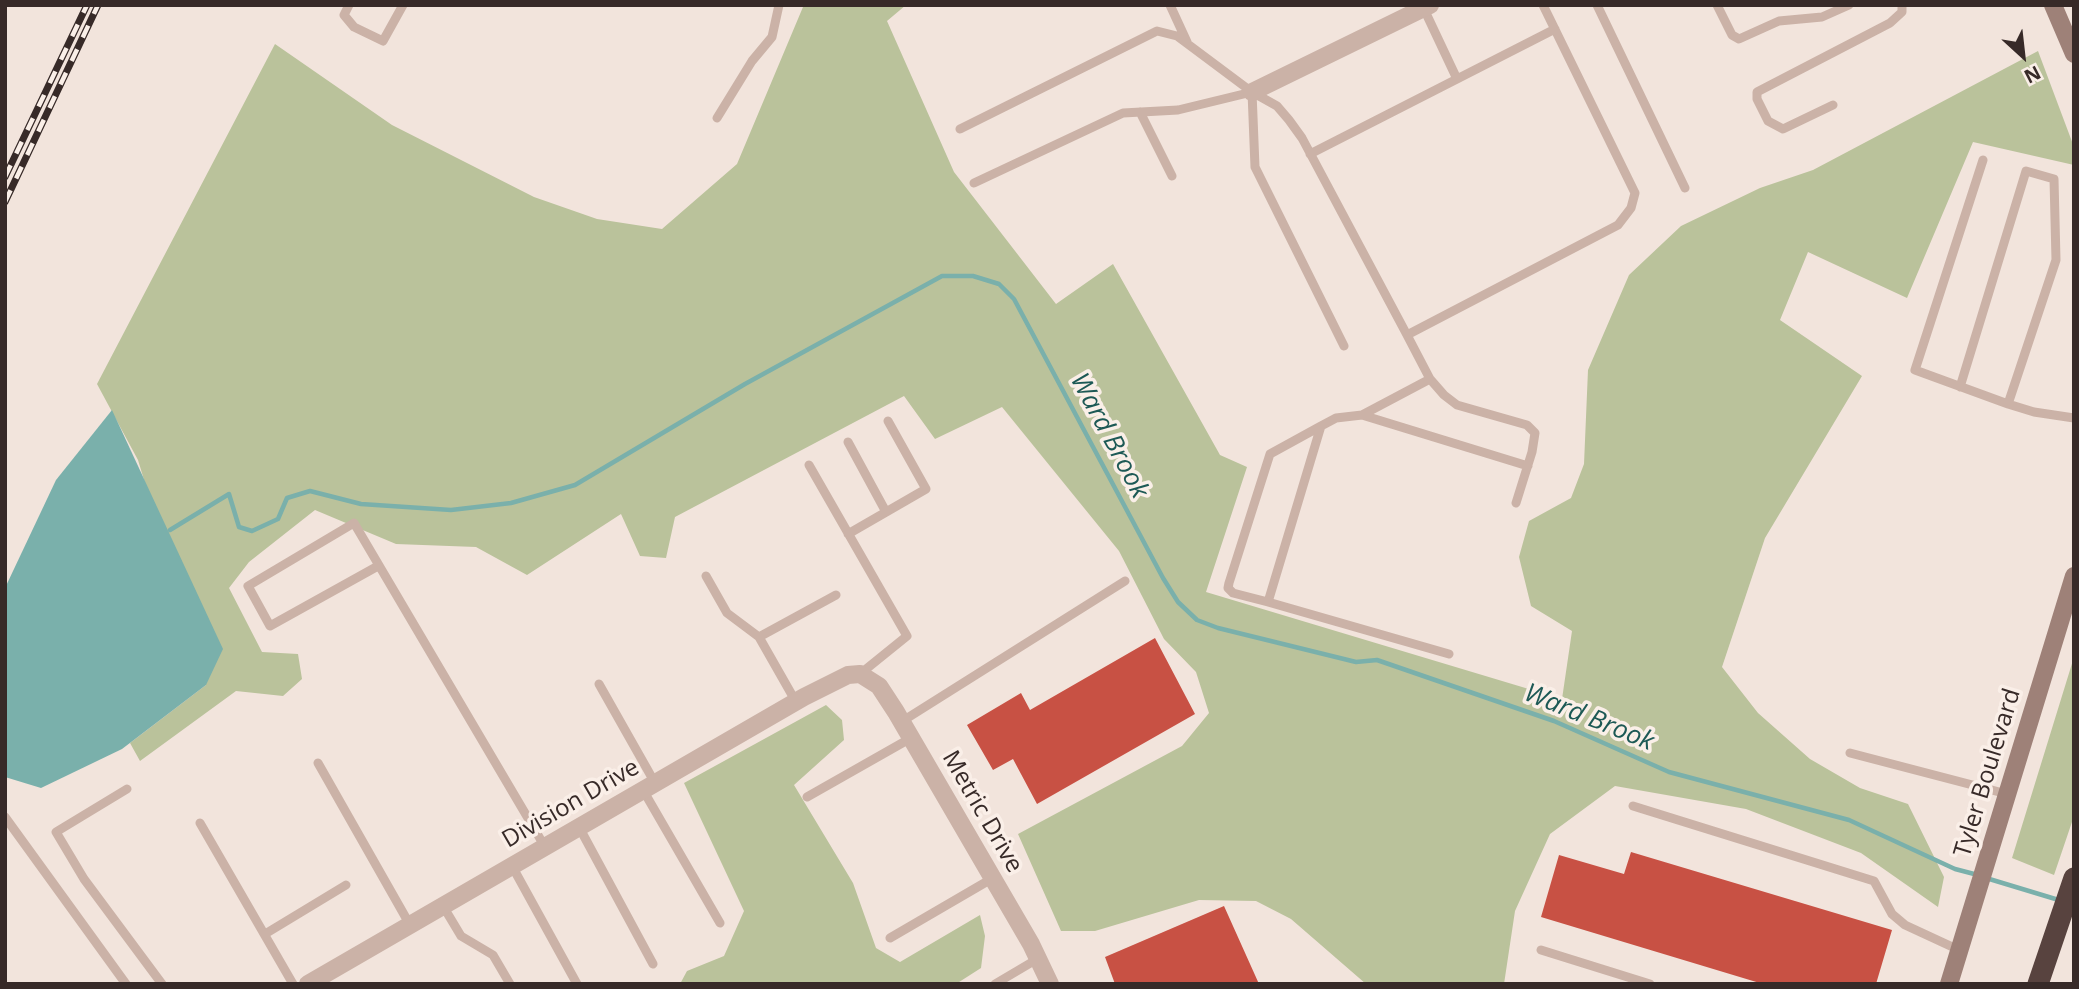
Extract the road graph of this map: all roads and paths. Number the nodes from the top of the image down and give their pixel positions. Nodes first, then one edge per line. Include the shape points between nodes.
1 (349, 5) edge
2 (403, 5) edge
3 (779, 5) edge
4 (1170, 5) edge
5 (1543, 5) edge
6 (1597, 5) edge
7 (1717, 5) edge
8 (1849, 5) edge
9 (1902, 5) edge
10 (2053, 5) edge
11 (1427, 7) edge
12 (1555, 29) junction
13 (1188, 44) junction
14 (2073, 51) edge
15 (1457, 79) junction
16 (1252, 92) junction
17 (1833, 105) dead end
18 (1140, 112) junction
19 (717, 118) dead end
20 (960, 129) dead end
21 (1310, 154) junction
22 (1983, 160) dead end
23 (1172, 176) dead end
24 (974, 183) dead end
25 (1685, 188) dead end
26 (1407, 335) junction
27 (1343, 346) dead end
28 (1430, 379) junction
29 (1960, 387) junction
30 (2008, 404) junction
31 (1362, 415) junction
32 (2074, 418) edge
33 (888, 421) dead end
34 (1321, 426) junction
35 (848, 442) dead end
36 (809, 466) dead end
37 (1528, 466) junction
38 (1516, 503) dead end
39 (886, 512) junction
40 (848, 534) junction
41 (378, 566) junction
42 (706, 576) dead end
43 (2074, 576) edge
44 (1125, 581) dead end
45 (836, 595) dead end
46 (1268, 602) junction
47 (759, 637) junction
48 (1449, 653) dead end
49 (860, 674) junction
50 (599, 684) dead end
51 (796, 702) junction
52 (901, 722) junction
53 (911, 738) junction
54 (1850, 752) dead end
55 (318, 763) dead end
56 (649, 787) junction
57 (127, 789) dead end
58 (2007, 794) junction
59 (807, 797) dead end
60 (1633, 806) dead end
61 (5, 817) edge
62 (200, 823) dead end
63 (579, 827) junction
64 (545, 846) junction
65 (512, 866) junction
66 (2074, 877) edge
67 (993, 878) junction
68 (346, 885) dead end
69 (443, 906) junction
70 (720, 923) dead end
71 (410, 925) junction
72 (265, 934) junction
73 (890, 938) dead end
74 (1541, 950) dead end
75 (1959, 950) junction
76 (1039, 958) junction
77 (653, 964) dead end
78 (126, 984) edge
79 (163, 984) edge
80 (293, 984) edge
81 (308, 984) edge
82 (510, 984) edge
83 (577, 984) edge
84 (995, 984) edge
85 (1050, 984) edge
86 (1650, 984) edge
87 (1949, 984) edge
88 (2038, 984) edge

1 - 2 lane via 344,15 354,27 383,41
3 - 19 lane via 772,37
4 - 13 lane
5 - 12 lane
6 - 25 lane
7 - 8 lane via 1732,35 1740,39 1779,21 1822,17
9 - 17 lane via 1902,12 1890,23 1757,92 1768,121 1783,129
10 - 14 street
11 - 15 lane
11 - 16 street
12 - 15 lane
12 - 26 lane via 1635,193 1631,208 1618,225
13 - 16 lane
13 - 20 lane via 1157,31
15 - 21 lane
16 - 18 lane via 1178,110
16 - 21 lane via 1277,106
16 - 27 lane via 1255,167
18 - 23 lane
18 - 24 lane via 1123,113
21 - 26 lane
22 - 29 lane via 1915,370
26 - 28 lane
28 - 31 lane
28 - 37 lane via 1457,405 1527,425 1535,433
29 - 30 lane
29 - 30 lane via 2026,171 2054,179 2056,260
30 - 32 lane
31 - 34 lane via 1336,418
31 - 37 lane
33 - 39 lane via 926,489
34 - 46 lane
34 - 46 lane via 1270,454 1229,583 1233,593
35 - 39 lane
36 - 40 lane
37 - 38 lane
39 - 40 lane
40 - 49 lane via 907,636
41 - 41 lane via 354,523 248,586 270,626
41 - 64 lane
42 - 47 lane via 727,614
43 - 58 street, Tyler Boulevard
44 - 52 lane
45 - 47 lane
46 - 48 lane
47 - 51 lane
49 - 51 street, Division Drive via 848,675
49 - 52 street, Metric Drive via 879,686
50 - 56 lane
51 - 56 street, Division Drive
52 - 53 street, Metric Drive
53 - 59 lane
53 - 67 street, Metric Drive
54 - 58 lane
55 - 71 lane
56 - 63 street, Division Drive
56 - 70 lane
57 - 79 lane via 56,832
58 - 75 street, Tyler Boulevard
60 - 75 lane via 1874,881 1892,914 1905,925
61 - 78 lane
62 - 72 lane
63 - 64 street, Division Drive
63 - 77 lane
64 - 65 street, Division Drive
65 - 69 street, Division Drive
65 - 83 lane
66 - 88 highway
67 - 73 lane
67 - 76 street, Metric Drive
68 - 72 lane
69 - 71 street, Division Drive
69 - 82 lane via 461,936 493,955
71 - 81 street, Division Drive
72 - 80 lane
74 - 86 lane
75 - 87 street, Tyler Boulevard
76 - 84 lane
76 - 85 street, Metric Drive

